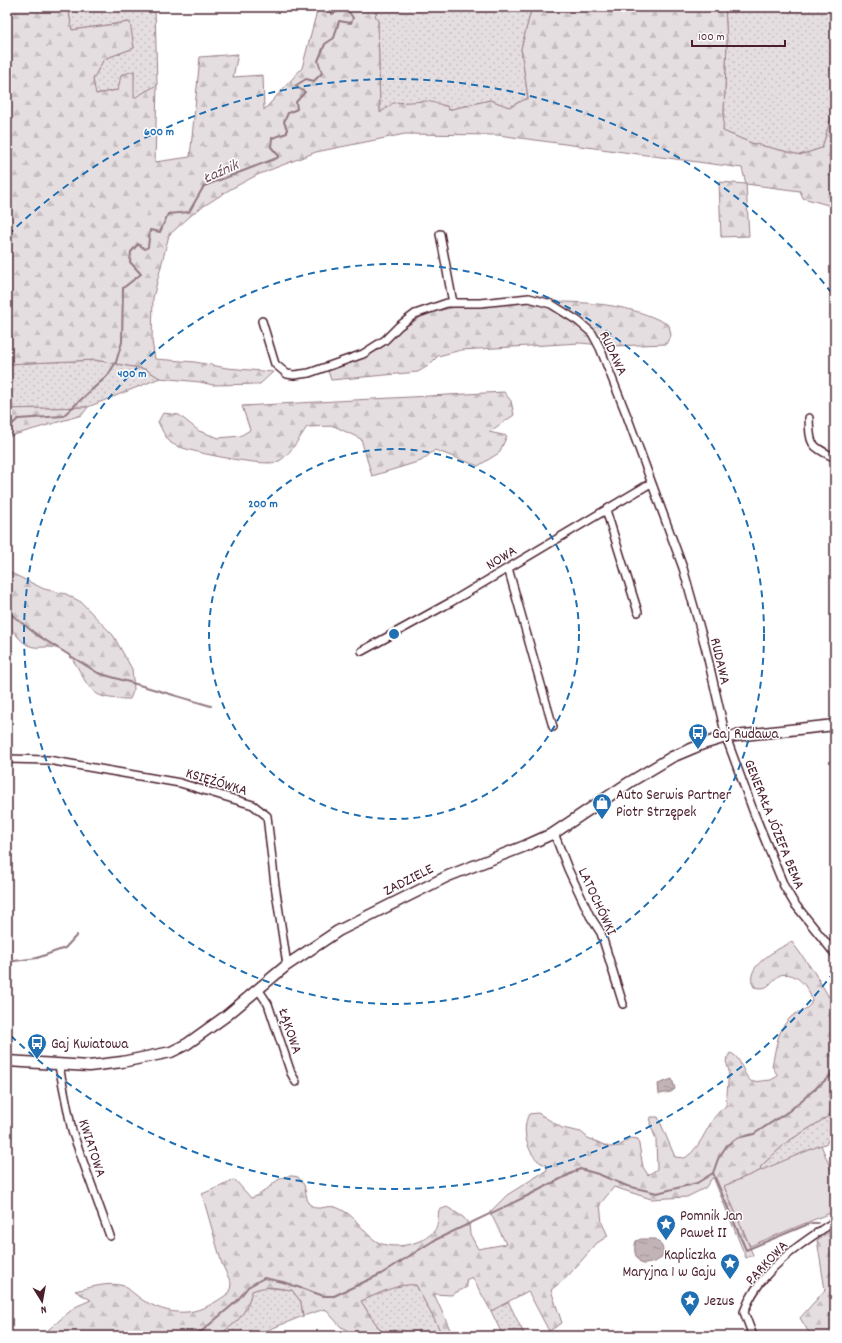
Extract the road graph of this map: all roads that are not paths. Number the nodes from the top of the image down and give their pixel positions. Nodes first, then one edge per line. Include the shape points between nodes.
1 (440, 234) dead end
2 (453, 303) junction
3 (262, 321) dead end
4 (809, 418) dead end
5 (835, 458) edge
6 (652, 483) junction
7 (606, 510) junction
8 (508, 568) junction
9 (638, 612) dead end
10 (362, 651) dead end
11 (835, 725) edge
12 (553, 727) dead end
13 (726, 738) junction
14 (7, 759) edge
15 (554, 833) junction
16 (835, 954) edge
17 (287, 965) junction
18 (258, 989) junction
19 (623, 1004) dead end
20 (7, 1062) edge
21 (59, 1066) junction
22 (296, 1082) dead end
23 (835, 1221) edge
24 (110, 1236) dead end
25 (754, 1336) edge

1 - 2 street
2 - 3 street, RUDAWA via 415,314 385,340 363,354 300,375 287,374 275,364
2 - 6 street, RUDAWA via 529,298 551,304 592,333 628,416
4 - 5 street via 810,438 814,447
6 - 7 street, NOWA
6 - 13 street, RUDAWA via 683,568
7 - 8 street, NOWA
7 - 9 street
8 - 10 street, NOWA
8 - 12 street
11 - 13 street, ZADZIELE
13 - 15 street, ZADZIELE via 703,744 664,762
13 - 16 street, GENERAŁA JÓZEFA BEMA via 784,886 794,904
14 - 17 street, KSIĘŻÓWKA via 48,760 180,783 253,805 267,816
15 - 17 street, ZADZIELE via 416,890 338,931
15 - 19 street, LATOCHÓWKI via 590,916 601,933
17 - 18 street, ZADZIELE
18 - 21 street, ZADZIELE via 226,1016 187,1044 171,1052 103,1065
18 - 22 street, ŁĄKOWA via 268,1004
20 - 21 street, ZADZIELE
21 - 24 street, KWIATOWA via 72,1131
23 - 25 street, PARKOWA via 798,1246 772,1269 757,1287 744,1312

